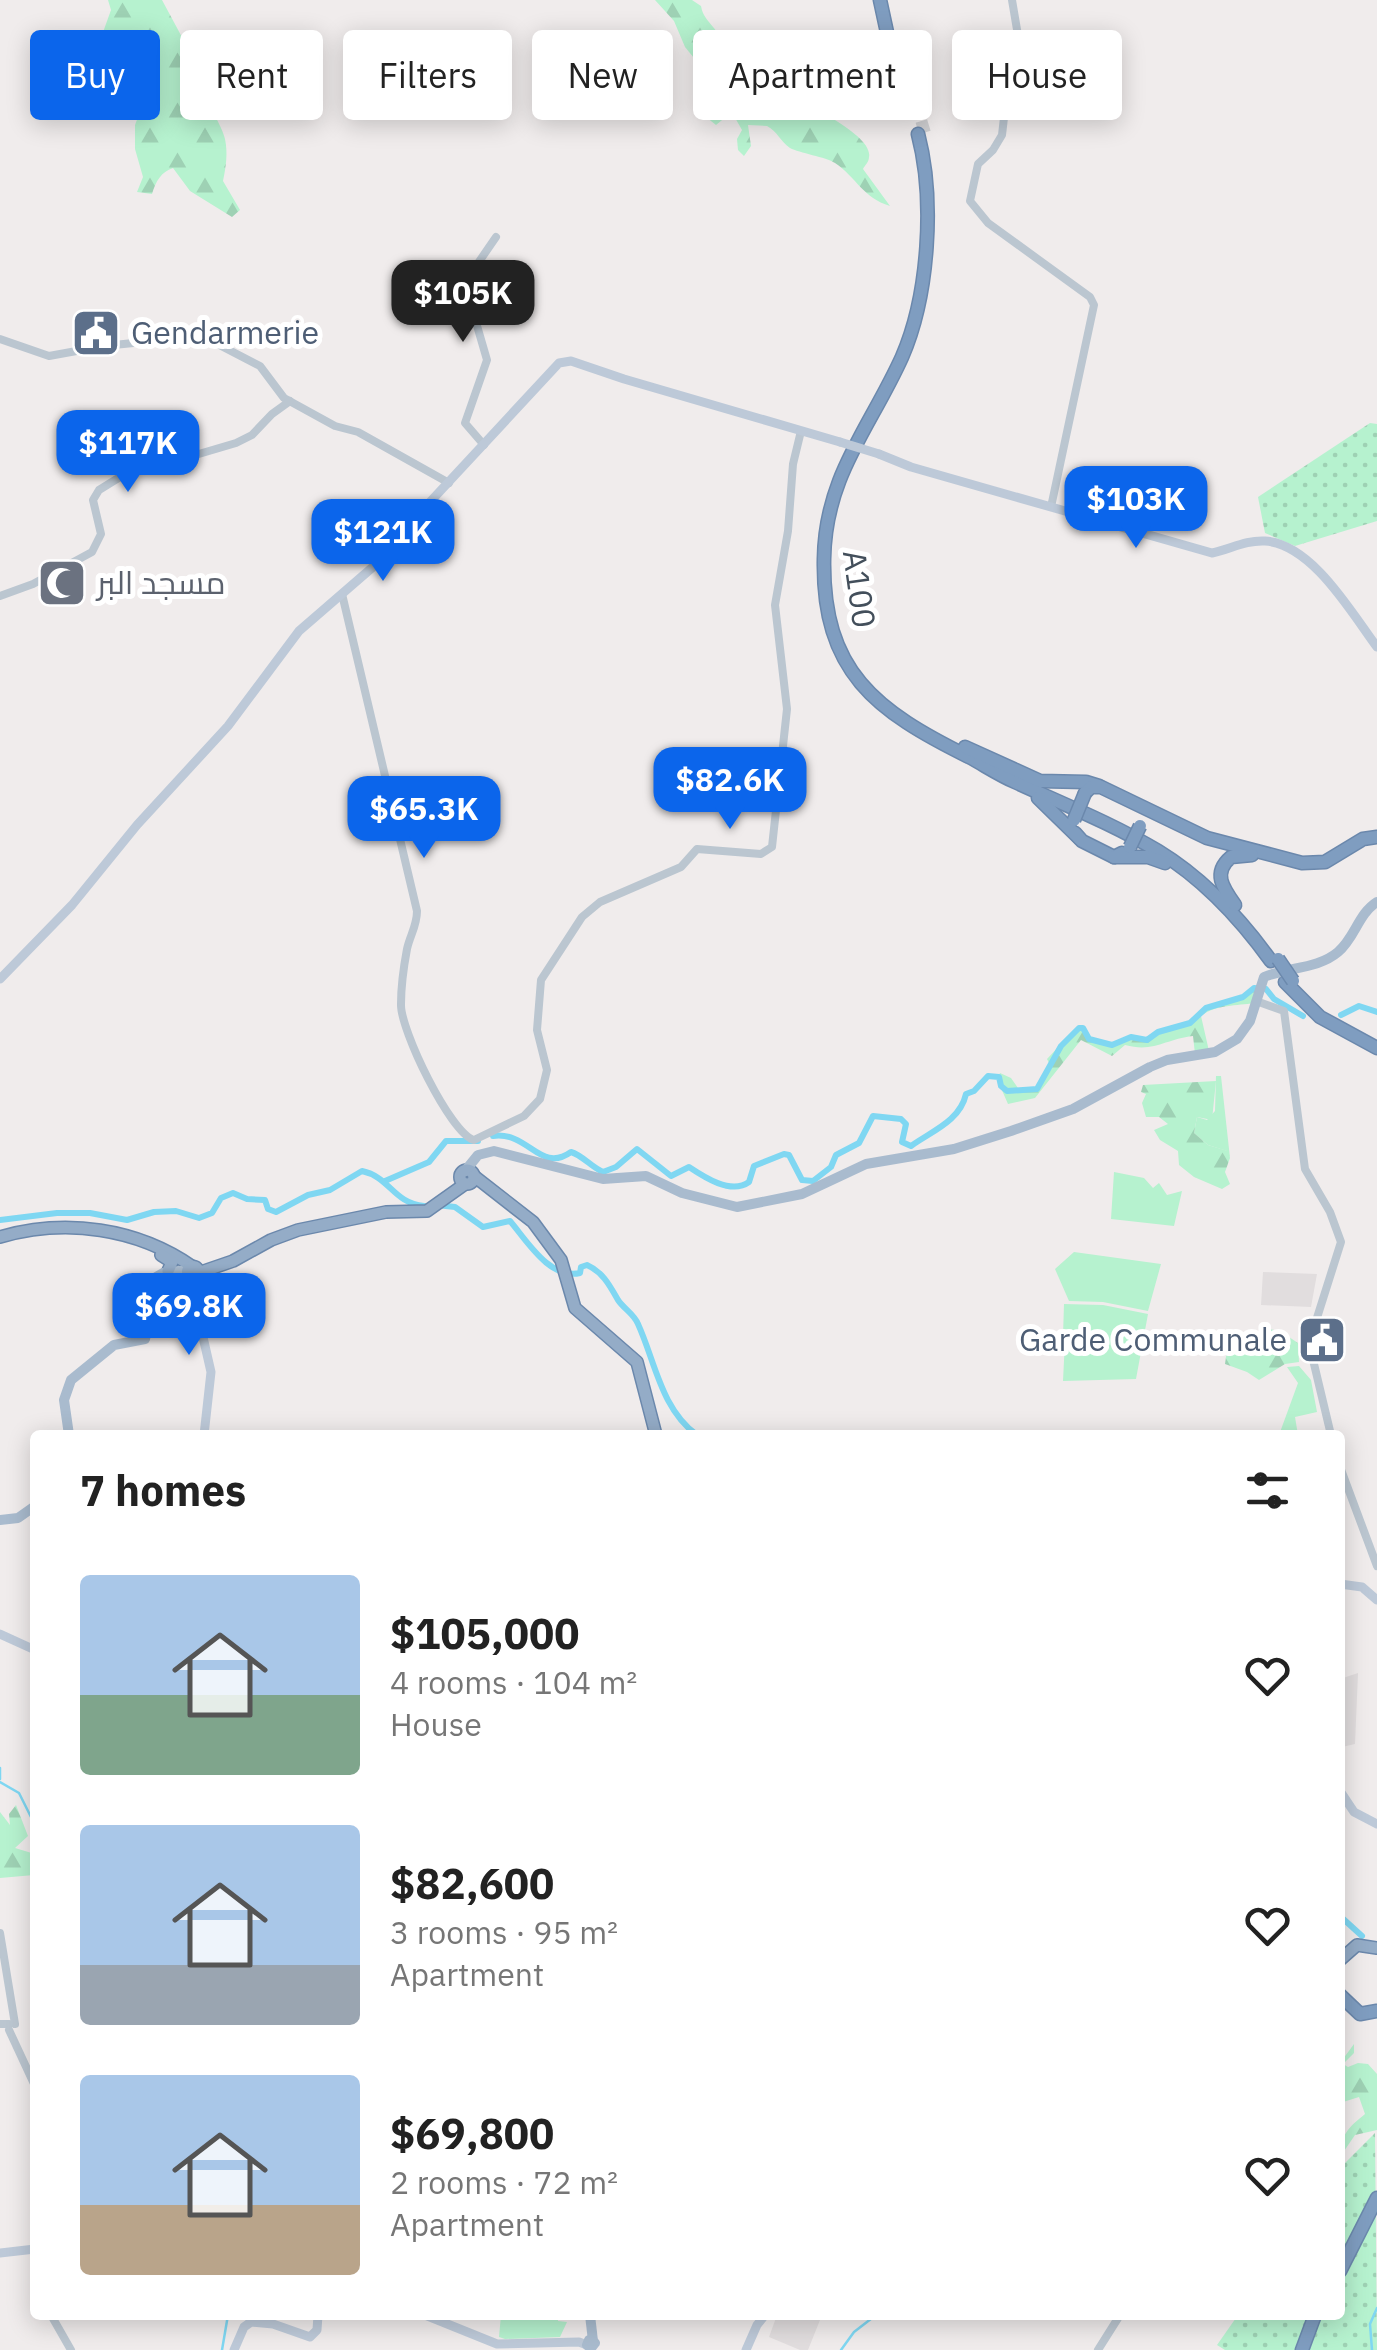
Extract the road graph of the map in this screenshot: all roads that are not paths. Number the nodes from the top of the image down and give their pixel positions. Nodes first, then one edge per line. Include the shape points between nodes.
1 (884, 0) edge
2 (1012, 0) edge
3 (891, 30) tunnel mouth
4 (496, 237) dead end
5 (0, 340) edge
6 (290, 401) junction
7 (802, 432) junction
8 (847, 444) junction
9 (484, 445) junction
10 (449, 482) junction
11 (1051, 506) junction
12 (342, 594) junction
13 (0, 596) edge
14 (1377, 647) edge
15 (966, 747) junction
16 (981, 763) junction
17 (1102, 787) junction
18 (1126, 800) junction
19 (1176, 823) junction
20 (1140, 826) junction
21 (1377, 836) edge
22 (1080, 839) junction
23 (1114, 857) junction
24 (1302, 864) junction
25 (1377, 902) edge
26 (1235, 905) junction
27 (1254, 938) junction
28 (1274, 960) junction
29 (0, 979) edge
30 (1257, 993) junction
31 (1377, 1045) edge
32 (488, 1134) junction
33 (497, 1151) junction
34 (468, 1178) junction
35 (433, 1205) junction
36 (0, 1239) edge
37 (155, 1248) junction
38 (170, 1271) junction
39 (192, 1271) junction
40 (67, 1430) edge
41 (207, 1430) edge
42 (653, 1430) edge
43 (1330, 1430) edge
44 (1345, 1480) edge
45 (30, 1510) edge
46 (0, 1520) edge
47 (1377, 1566) edge
48 (1345, 1583) edge
49 (1377, 1597) edge
50 (0, 1634) edge
51 (30, 1648) edge
52 (1345, 1798) edge
53 (1377, 1824) edge
54 (0, 1933) edge
55 (1377, 1945) edge
56 (0, 1948) edge
57 (1345, 1952) edge
58 (1345, 2003) edge
59 (1345, 2005) edge
60 (1377, 2011) edge
61 (1377, 2022) edge
62 (8, 2026) edge
63 (30, 2072) edge
64 (1377, 2187) edge
65 (1377, 2198) edge
66 (30, 2248) edge
67 (1345, 2248) edge
68 (0, 2251) edge
69 (1345, 2261) edge
70 (54, 2320) edge
71 (318, 2320) edge
72 (437, 2320) edge
73 (448, 2320) edge
74 (759, 2320) edge
75 (1117, 2320) edge
76 (1316, 2320) edge
77 (592, 2343) edge
78 (70, 2350) edge
79 (234, 2350) edge
80 (743, 2350) edge
81 (1098, 2350) edge
82 (1305, 2350) edge

1 - 3 highway
2 - 11 street via 1023,66 1006,100 1002,135 978,164 970,201 988,224 1094,305
4 - 9 street via 474,269 471,293 486,360 465,423
5 - 6 street via 49,356 202,336 260,366
6 - 10 street
6 - 13 street via 236,444 149,459 99,490 92,500 101,534 92,552
7 - 8 main road
7 - 9 main road via 564,360
7 - 32 street via 775,605 787,716 772,847 761,854 697,849 681,867 588,910 541,980 537,1030 547,1070 541,1096 528,1114
8 - 11 main road, bridge
8 - 15 highway, A100 / A100 via 902,358 917,312 926,226 921,133 934,184 924,313 908,360 840,491 830,573 838,624 862,674 908,716
8 - 16 highway, A100 / A100 via 825,530 824,586 838,643 863,686 887,710
9 - 10 main road
10 - 12 main road via 396,547
11 - 14 main road via 1212,553 1254,541 1288,546 1324,578
12 - 29 main road via 299,632 228,726
12 - 32 street via 417,911 402,1013 440,1101 465,1136
15 - 17 highway via 1040,781
15 - 26 highway, A100 / A100 via 1150,840
16 - 22 highway via 1048,804
16 - 27 highway, A100 / A100 via 1157,850 1209,890
17 - 18 highway
17 - 22 highway, bridge via 1084,793 1074,820
18 - 19 highway
18 - 20 highway via 1139,810
19 - 20 highway via 1159,817
19 - 24 highway
20 - 23 highway, bridge via 1130,847
21 - 24 highway via 1325,862
22 - 23 highway
23 - 27 highway via 1165,863
24 - 26 highway via 1231,856 1220,876
25 - 30 main road via 1338,952 1264,976
26 - 28 highway, A100 / A100
27 - 28 highway, A100 / A100
28 - 31 highway, A100, bridge via 1318,1009
30 - 33 main road via 1245,1030 1216,1052 1150,1067 1072,1109 1011,1131 866,1164 813,1192 744,1207 682,1194 646,1176 598,1178
30 - 43 street via 1284,1012 1305,1168 1341,1242 1309,1343
32 - 33 street
33 - 34 main road via 478,1156
34 - 35 highway
34 - 42 highway via 522,1215 548,1245 576,1316 634,1365
35 - 39 highway via 298,1230
35 - 39 highway via 289,1228
36 - 37 highway via 89,1233
36 - 39 highway via 104,1230 145,1240
37 - 38 highway via 172,1262
37 - 39 highway
38 - 39 main road
38 - 40 main road via 148,1286 145,1339 114,1346 67,1386
39 - 41 main road via 213,1368
44 - 47 street
45 - 46 main road
48 - 49 main road
50 - 51 main road
52 - 53 main road
54 - 62 street
55 - 57 highway via 1356,1940
56 - 62 street
58 - 60 highway via 1360,2014
59 - 61 highway via 1356,2018
62 - 63 street
64 - 67 highway
65 - 69 highway
66 - 68 main road
70 - 78 street
71 - 79 main road via 310,2337 250,2322
72 - 77 main road via 497,2344
73 - 77 main road via 496,2340
74 - 80 main road
75 - 81 street
76 - 82 highway

